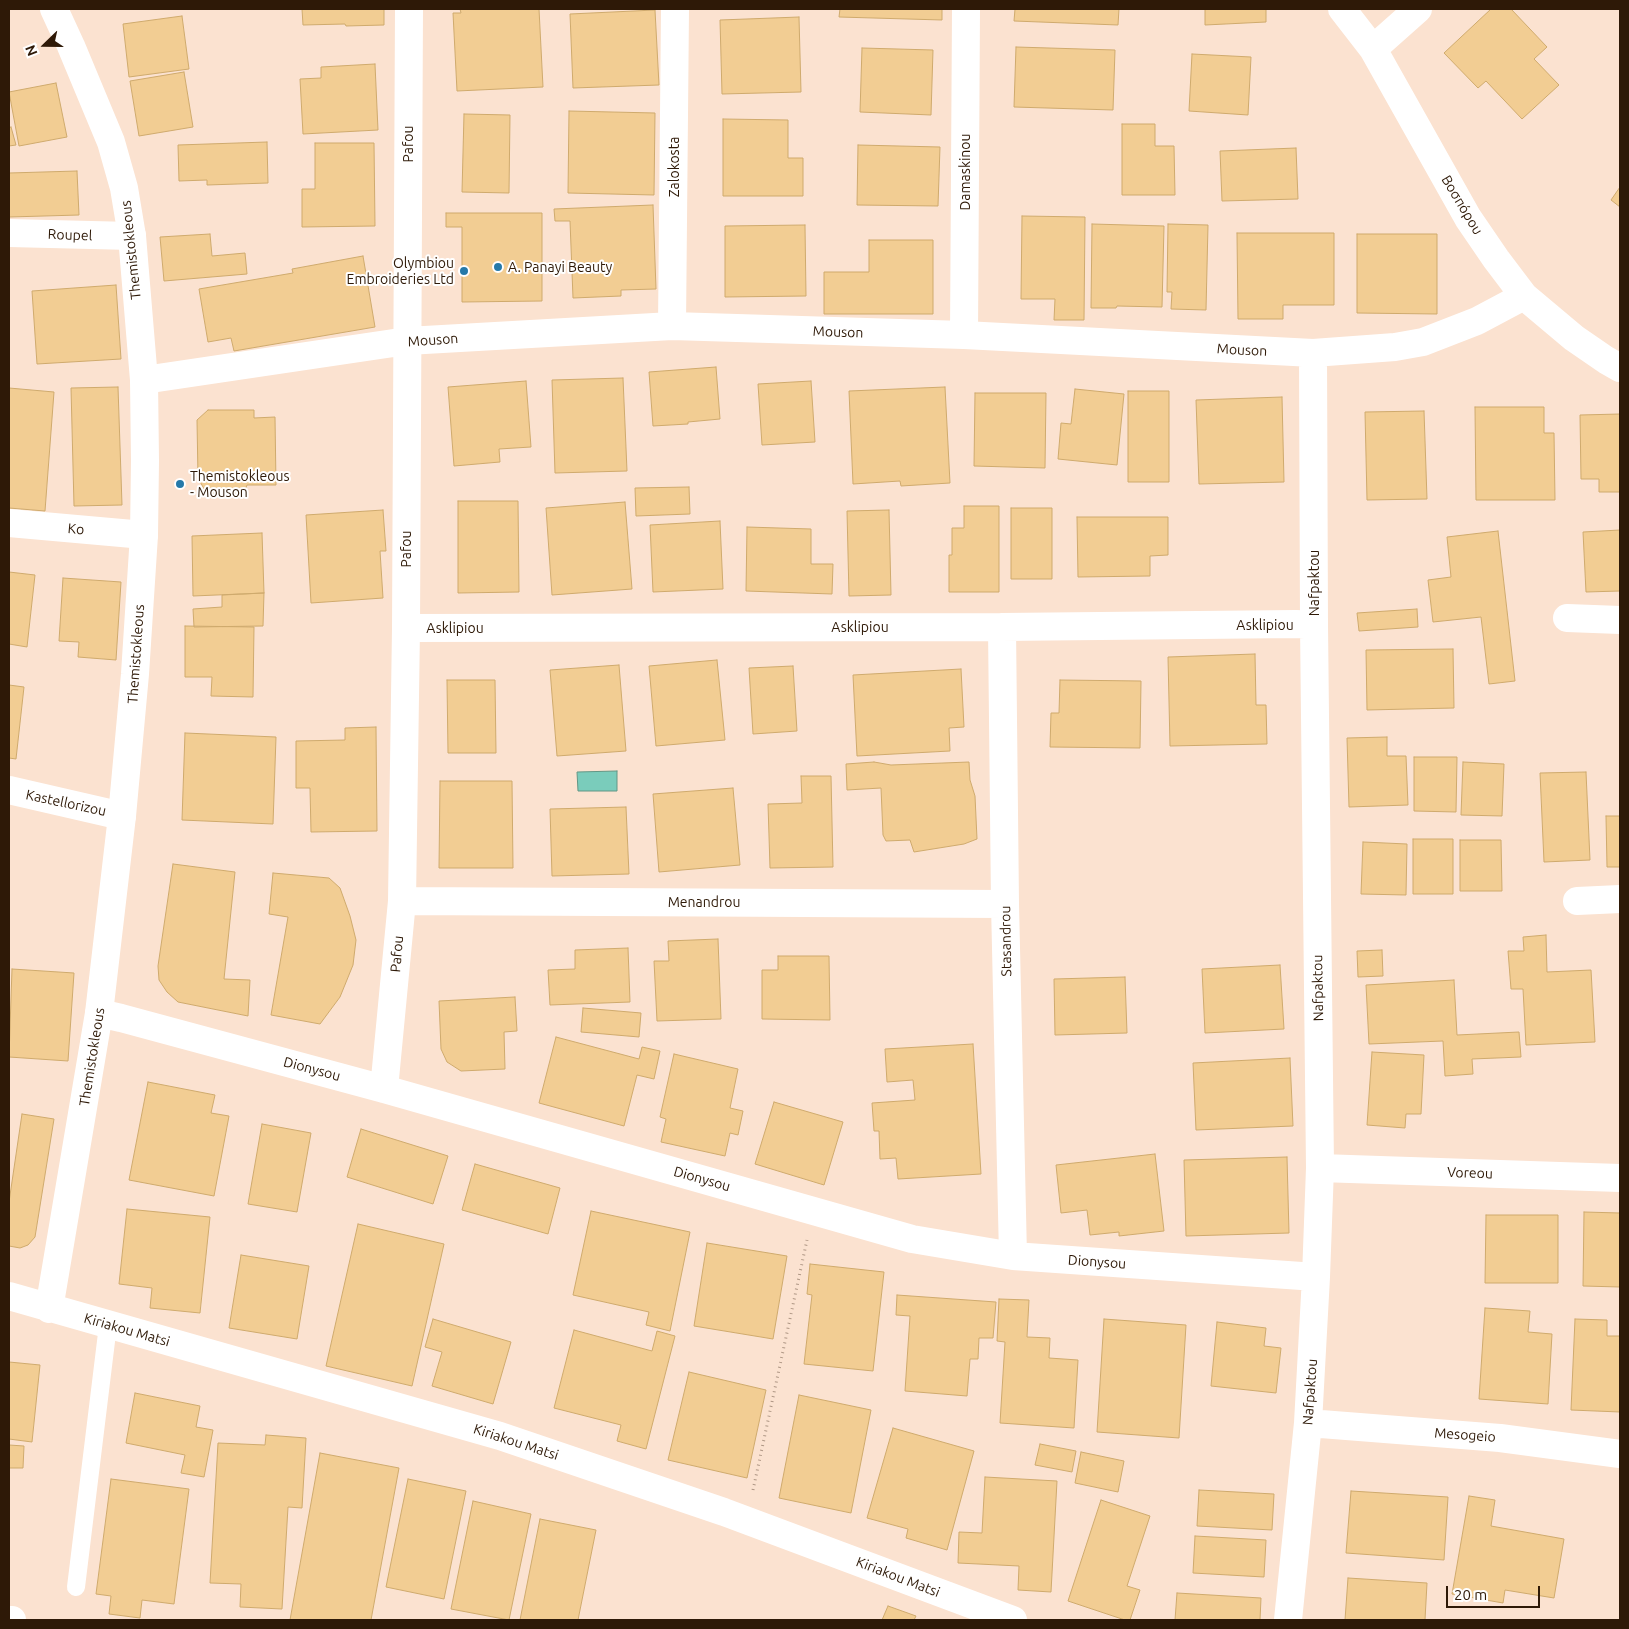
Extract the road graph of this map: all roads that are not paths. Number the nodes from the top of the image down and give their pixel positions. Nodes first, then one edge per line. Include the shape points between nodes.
1 (54, 9) edge
2 (409, 9) edge
3 (675, 9) edge
4 (966, 9) edge
5 (1342, 9) edge
6 (1418, 9) edge
7 (1373, 49) junction
8 (9, 233) edge
9 (132, 236) junction
10 (1524, 296) junction
11 (672, 326) junction
12 (964, 335) junction
13 (407, 341) junction
14 (1313, 354) junction
15 (1620, 368) edge
16 (144, 380) junction
17 (9, 523) edge
18 (144, 535) junction
19 (1567, 618) dead end
20 (1620, 620) edge
21 (1314, 625) junction
22 (1002, 627) junction
23 (406, 628) junction
24 (9, 790) edge
25 (122, 816) junction
26 (1620, 899) edge
27 (402, 901) junction
28 (1577, 901) dead end
29 (1005, 904) junction
30 (99, 1013) junction
31 (384, 1089) junction
32 (1320, 1168) junction
33 (1620, 1178) edge
34 (1013, 1256) junction
35 (1316, 1277) junction
36 (9, 1296) edge
37 (49, 1308) junction
38 (108, 1325) junction
39 (1308, 1423) junction
40 (1620, 1454) edge
41 (76, 1587) dead end
42 (1013, 1620) edge
43 (1288, 1620) edge

1 - 9 street, Themistokleous via 111,142 124,188
2 - 13 street, Pafou
3 - 11 street, Zalokosta
4 - 12 street, Damaskinou
5 - 7 street, Βοσπόρου
6 - 7 street
7 - 10 street, Βοσπόρου via 1468,218
8 - 9 street, Roupel
9 - 16 street, Themistokleous
10 - 14 street, Mouson via 1469,324 1423,342
10 - 15 street, Βοσπόρου via 1574,338
11 - 12 street, Mouson
11 - 13 street, Mouson
12 - 14 street, Mouson
13 - 16 street, Mouson
13 - 23 street, Pafou
14 - 21 street, Nafpaktou
16 - 18 street, Themistokleous
17 - 18 street, Ko
18 - 25 street, Themistokleous
19 - 20 street
21 - 22 street, Asklipiou
21 - 32 street, Nafpaktou
22 - 23 street, Asklipiou
22 - 29 street, Stasandrou
23 - 27 street, Pafou
24 - 25 street, Kastellorizou
25 - 30 street, Themistokleous
26 - 28 street
27 - 29 street, Menandrou
27 - 31 street, Pafou
29 - 34 street, Stasandrou
30 - 31 street, Dionysou
30 - 37 street, Themistokleous
31 - 34 street, Dionysou via 912,1239
32 - 33 street, Voreou
32 - 35 street, Nafpaktou
34 - 35 street, Dionysou
35 - 39 street, Nafpaktou
36 - 37 street, Kiriakou Matsi
37 - 38 street, Kiriakou Matsi
38 - 41 lane
38 - 42 street, Kiriakou Matsi via 500,1436 746,1520
39 - 40 street, Mesogeio via 1500,1438
39 - 43 street, Nafpaktou

